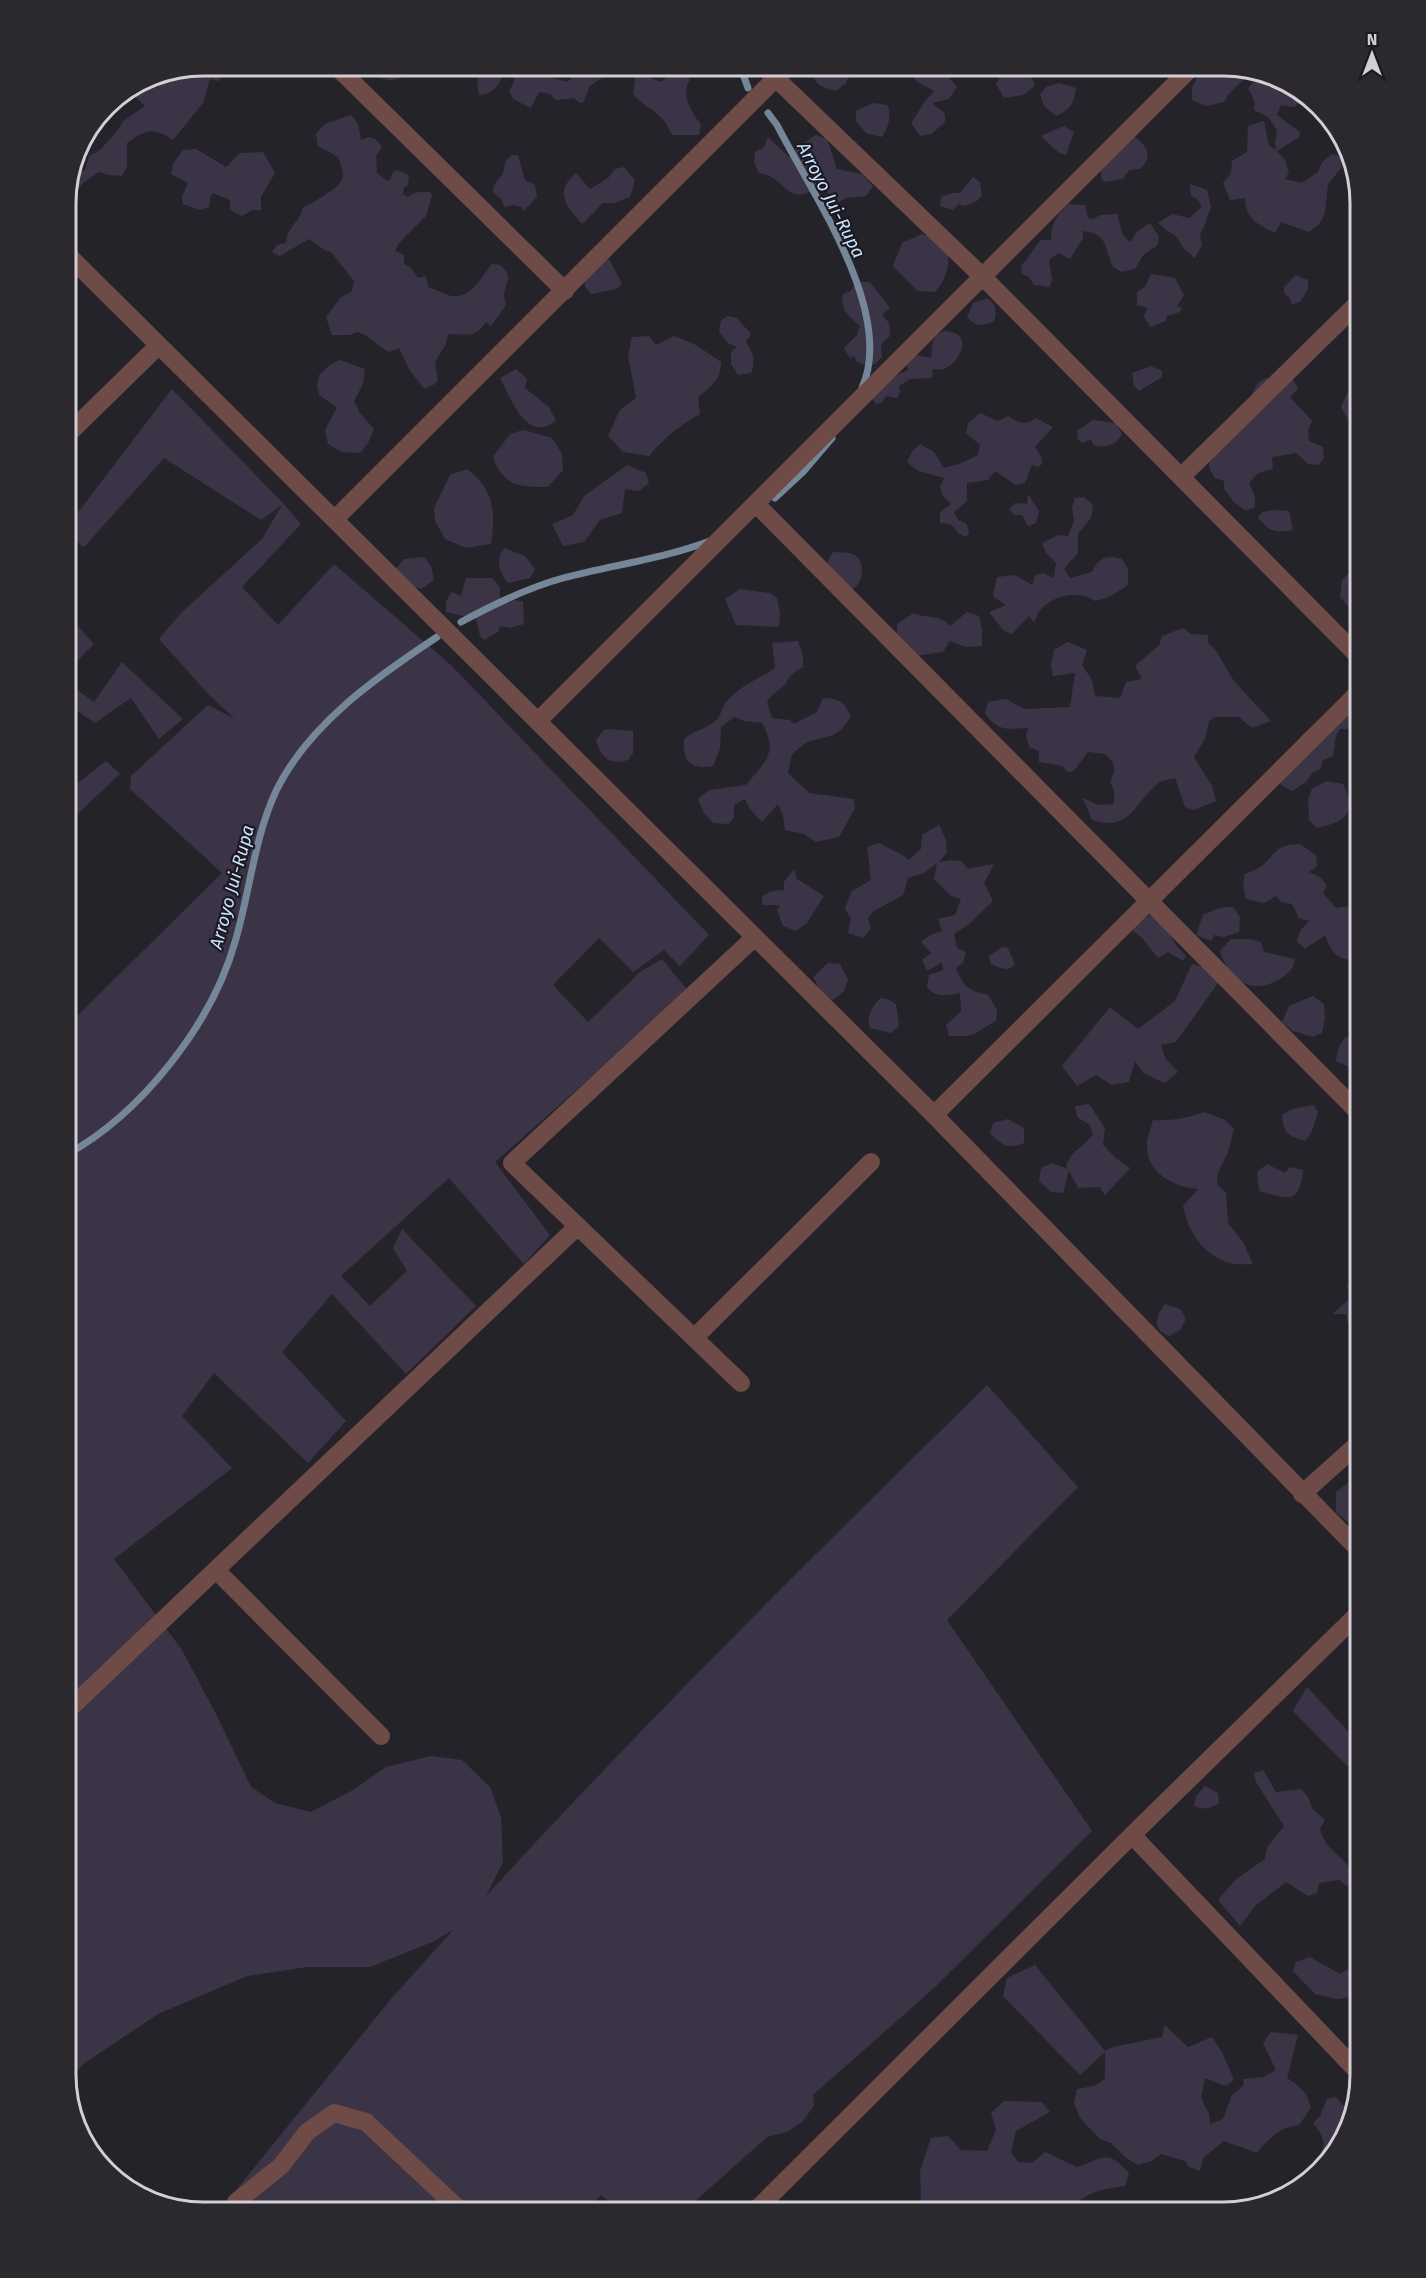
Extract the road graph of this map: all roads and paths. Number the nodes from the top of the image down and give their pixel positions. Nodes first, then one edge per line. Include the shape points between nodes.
1 (346, 76) edge
2 (769, 77) edge
3 (782, 77) edge
4 (1182, 77) edge
5 (77, 264) edge
6 (984, 278) junction
7 (565, 291) junction
8 (1350, 311) edge
9 (159, 345) junction
10 (77, 425) edge
11 (1181, 477) junction
12 (756, 505) junction
13 (335, 519) junction
14 (1350, 648) edge
15 (1350, 701) edge
16 (538, 721) junction
17 (1148, 902) junction
18 (755, 937) junction
19 (1350, 1097) edge
20 (934, 1115) junction
21 (871, 1161) dead end
22 (578, 1226) junction
23 (694, 1338) junction
24 (741, 1383) dead end
25 (1350, 1451) edge
26 (1302, 1494) junction
27 (1350, 1541) edge
28 (216, 1570) junction
29 (1350, 1622) edge
30 (76, 1702) edge
31 (381, 1736) dead end
32 (1132, 1835) junction
33 (1350, 2064) edge
34 (237, 2201) edge
35 (451, 2201) edge
36 (764, 2202) edge

1 - 7 street
2 - 7 street
3 - 6 street
4 - 6 street
5 - 9 street
6 - 11 street
6 - 12 street
7 - 13 street
8 - 11 street
9 - 10 street
9 - 13 street
11 - 14 street
12 - 16 street
12 - 17 street
13 - 16 street
15 - 17 street
16 - 18 street
17 - 19 street
17 - 20 street
18 - 20 street
18 - 22 street via 512,1163
20 - 26 street
21 - 23 street
22 - 23 street
22 - 28 street
23 - 24 street
25 - 26 street
26 - 27 street
28 - 30 street
28 - 31 street
29 - 32 street
32 - 33 street
32 - 36 street
34 - 35 street via 281,2166 307,2132 334,2113 366,2122

